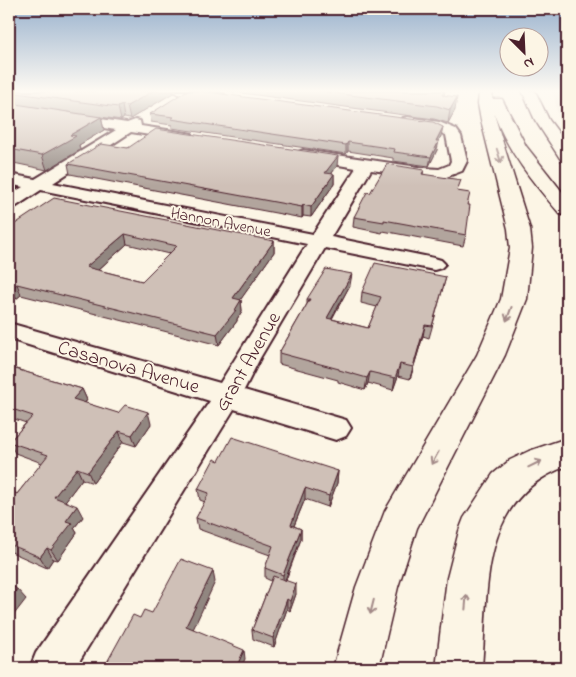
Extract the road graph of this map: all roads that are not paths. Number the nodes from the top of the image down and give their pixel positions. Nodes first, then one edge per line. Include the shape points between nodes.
1 (95, 123) edge
2 (137, 123) edge
3 (418, 123) edge
4 (489, 123) edge
5 (506, 123) edge
6 (544, 123) edge
7 (546, 123) edge
8 (129, 128) junction
9 (198, 138) edge
10 (567, 142) edge
11 (287, 152) edge
12 (567, 156) edge
13 (366, 164) junction
14 (9, 179) edge
15 (38, 185) junction
16 (9, 203) edge
17 (567, 210) edge
18 (319, 240) junction
19 (434, 264) dead end
20 (9, 331) edge
21 (226, 395) junction
22 (336, 428) dead end
23 (567, 452) edge
24 (466, 657) edge
25 (51, 668) edge
26 (356, 668) edge

1 - 8 street
2 - 8 street
3 - 13 street via 448,130 454,136 459,165 452,171 425,173
4 -> 26 highway via 519,229 521,248 514,299 491,355 399,524 377,587
5 - 17 highway via 515,141
6 - 12 highway
7 - 10 highway
8 - 9 street
8 - 15 street
11 - 13 street
13 - 18 street, Grant Avenue
14 - 15 street, Hannon Avenue
15 - 16 street
15 - 18 street, Hannon Avenue
18 - 19 street, Hannon Avenue
18 - 21 street, Grant Avenue
20 - 21 street, Casanova Avenue
21 - 22 street, Casanova Avenue
21 - 25 street, Grant Avenue
24 -> 23 highway via 468,578 478,531 506,485 522,471

